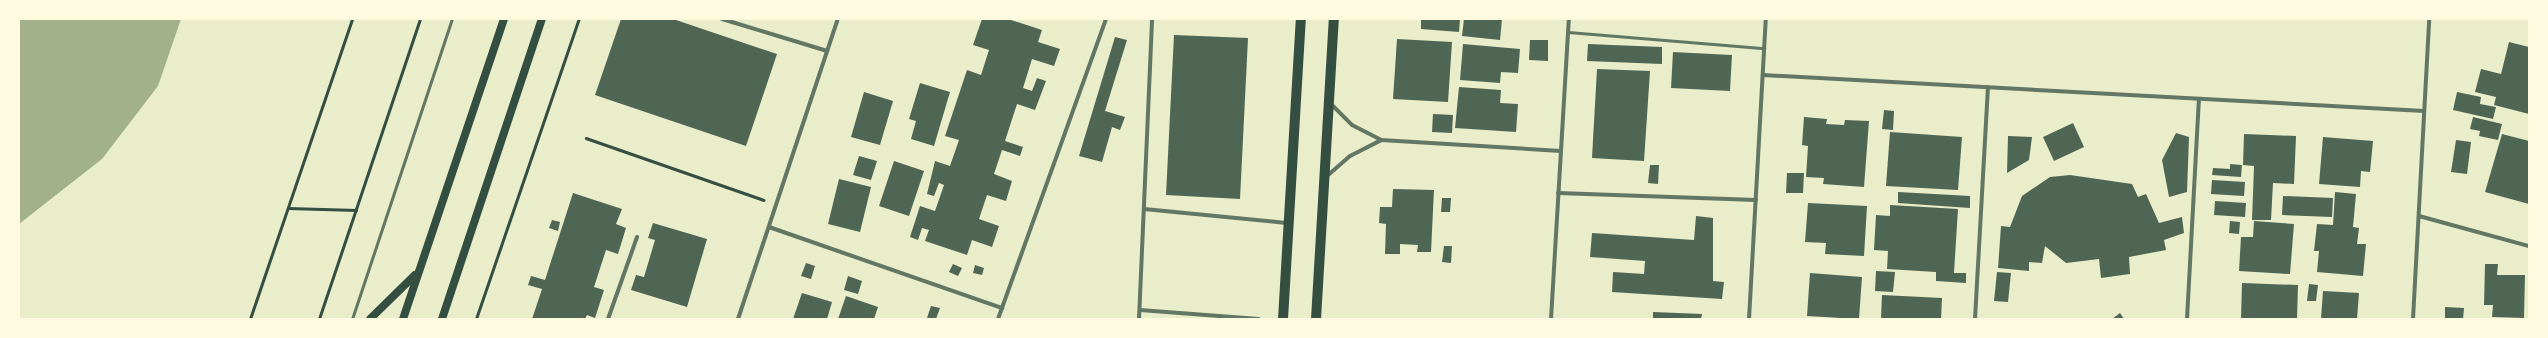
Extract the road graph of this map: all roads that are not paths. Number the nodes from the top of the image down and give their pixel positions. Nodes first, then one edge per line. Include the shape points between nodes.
1 (452, 19) edge
2 (504, 19) edge
3 (542, 19) edge
4 (722, 19) edge
5 (838, 19) edge
6 (1106, 19) edge
7 (1152, 19) edge
8 (1301, 19) edge
9 (1334, 19) edge
10 (1569, 19) edge
11 (1766, 19) edge
12 (2429, 19) edge
13 (1568, 32) junction
14 (1764, 48) junction
15 (827, 51) junction
16 (1763, 74) junction
17 (1988, 87) junction
18 (2199, 98) junction
19 (1329, 102) junction
20 (2424, 111) junction
21 (1381, 140) junction
22 (1561, 151) junction
23 (1324, 178) junction
24 (1558, 193) junction
25 (1756, 200) junction
26 (1144, 209) junction
27 (2418, 216) junction
28 (1288, 223) junction
29 (769, 227) junction
30 (637, 237) dead end
31 (2529, 246) edge
32 (419, 270) junction
33 (1002, 308) junction
34 (1140, 310) junction
35 (352, 319) edge
36 (370, 319) edge
37 (403, 319) edge
38 (442, 319) edge
39 (608, 319) edge
40 (738, 319) edge
41 (998, 319) edge
42 (1139, 319) edge
43 (1260, 319) edge
44 (1283, 319) edge
45 (1316, 319) edge
46 (1551, 319) edge
47 (1748, 319) edge
48 (1975, 319) edge
49 (2187, 319) edge
50 (2413, 319) edge

1 - 35 lane
2 - 32 main road
3 - 38 main road
4 - 15 street
5 - 15 street
6 - 33 street
7 - 26 street
8 - 28 main road
9 - 19 main road
10 - 13 street
11 - 14 street
12 - 20 street
13 - 14 lane
13 - 22 street
14 - 16 street
15 - 29 street
16 - 17 street
16 - 25 street
17 - 18 street
17 - 48 street
18 - 20 street
18 - 49 street
19 - 21 street via 1352,125
19 - 23 main road
20 - 27 street
21 - 22 street
21 - 23 street via 1350,156
22 - 24 street
23 - 45 main road
24 - 25 street
24 - 46 street
25 - 47 street
26 - 28 street
26 - 34 street
27 - 31 street
27 - 50 street
28 - 44 main road
29 - 33 street
29 - 40 street
30 - 39 street
32 - 36 main road via 398,295
32 - 37 main road
33 - 41 street
34 - 42 street
34 - 43 street

